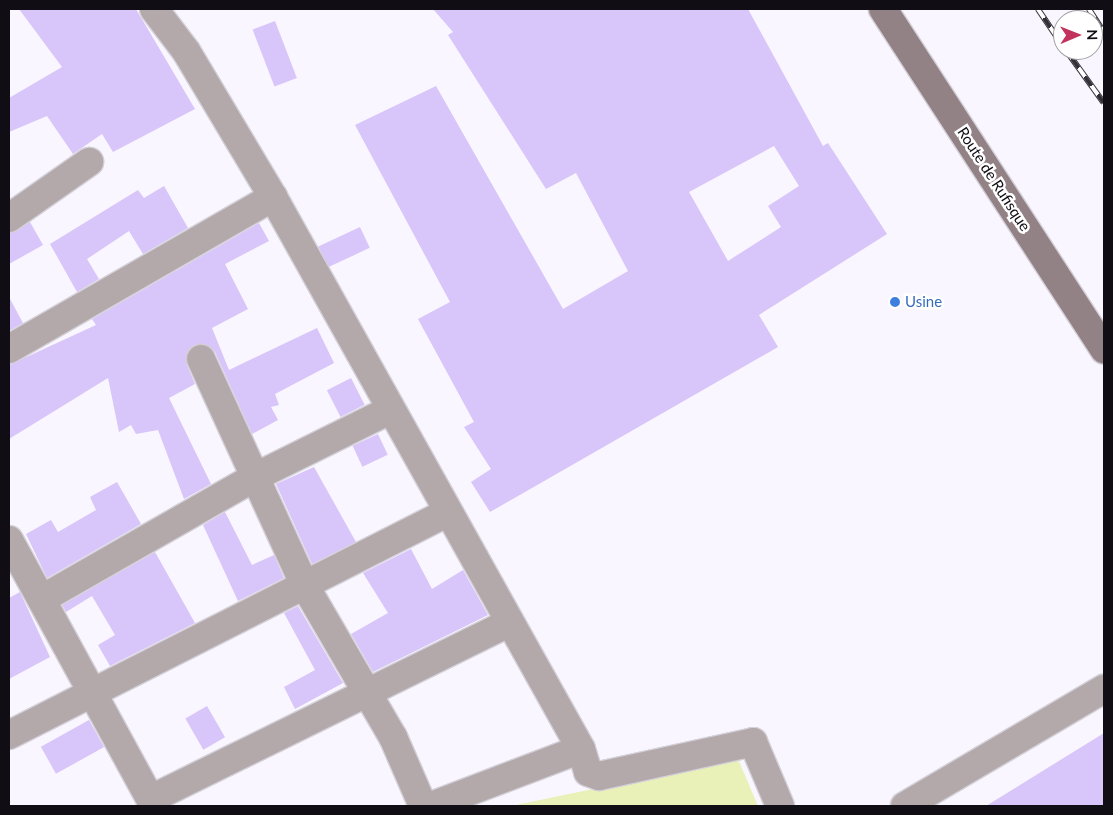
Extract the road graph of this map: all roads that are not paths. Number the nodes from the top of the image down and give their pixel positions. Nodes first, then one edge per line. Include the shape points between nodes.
1 (154, 9) edge
2 (883, 9) edge
3 (89, 162) dead end
4 (273, 197) junction
5 (9, 218) edge
6 (9, 349) edge
7 (1104, 349) edge
8 (201, 359) dead end
9 (390, 410) junction
10 (253, 478) junction
11 (447, 513) junction
12 (9, 540) edge
13 (16, 569) edge
14 (305, 586) junction
15 (42, 599) junction
16 (510, 622) junction
17 (1104, 689) edge
18 (366, 693) junction
19 (95, 694) junction
20 (9, 735) edge
21 (581, 749) junction
22 (152, 802) edge
23 (423, 806) edge
24 (431, 806) edge
25 (780, 806) edge
26 (905, 806) edge

1 - 4 street via 186,51
2 - 7 main road, Route de Rufisque
3 - 5 street
4 - 6 street
4 - 9 street
8 - 10 street
9 - 10 street
9 - 11 street
10 - 14 street
10 - 15 street
11 - 14 street
11 - 16 street
12 - 13 street
13 - 15 street
14 - 18 street
14 - 19 street
15 - 19 street
16 - 18 street
16 - 21 street
17 - 26 street
18 - 22 street
18 - 23 street via 394,737
19 - 20 street
19 - 22 street
21 - 24 street
21 - 25 street via 588,772 599,776 753,742

